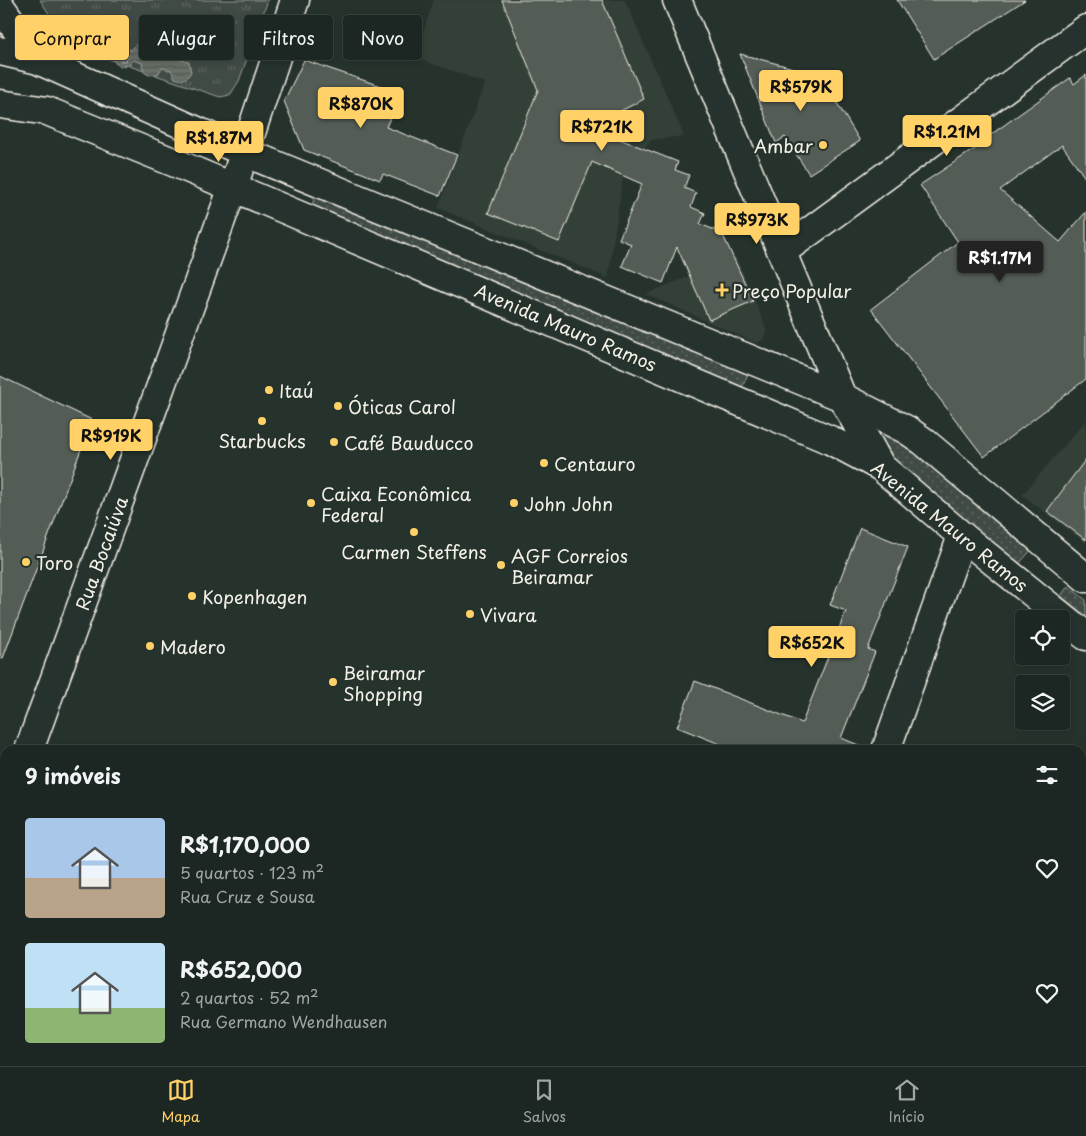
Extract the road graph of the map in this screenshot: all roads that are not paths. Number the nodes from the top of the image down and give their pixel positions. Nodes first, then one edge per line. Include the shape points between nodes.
1 (295, 0) edge
2 (677, 0) edge
3 (0, 6) edge
4 (15, 27) edge
5 (1086, 29) edge
6 (0, 51) edge
7 (15, 55) edge
8 (38, 60) edge
9 (0, 104) edge
10 (244, 152) junction
11 (233, 187) junction
12 (783, 251) junction
13 (842, 397) junction
14 (882, 467) junction
15 (962, 536) junction
16 (1086, 578) edge
17 (1086, 636) edge
18 (31, 745) edge
19 (888, 745) edge

1 - 10 main road, Rua Bocaiúva
2 - 12 main road
3 - 4 main road
5 - 12 main road
6 - 7 main road
8 - 10 main road
9 - 11 main road, Avenida Mauro Ramos via 47,111
10 - 11 main road, Rua Bocaiúva
10 - 13 main road
11 - 14 main road, Avenida Mauro Ramos via 830,440
11 - 18 main road, Rua Bocaiúva
12 - 13 main road
13 - 14 main road
13 - 16 main road via 924,441
14 - 15 main road, Avenida Mauro Ramos
15 - 17 main road, Avenida Mauro Ramos
15 - 19 main road

